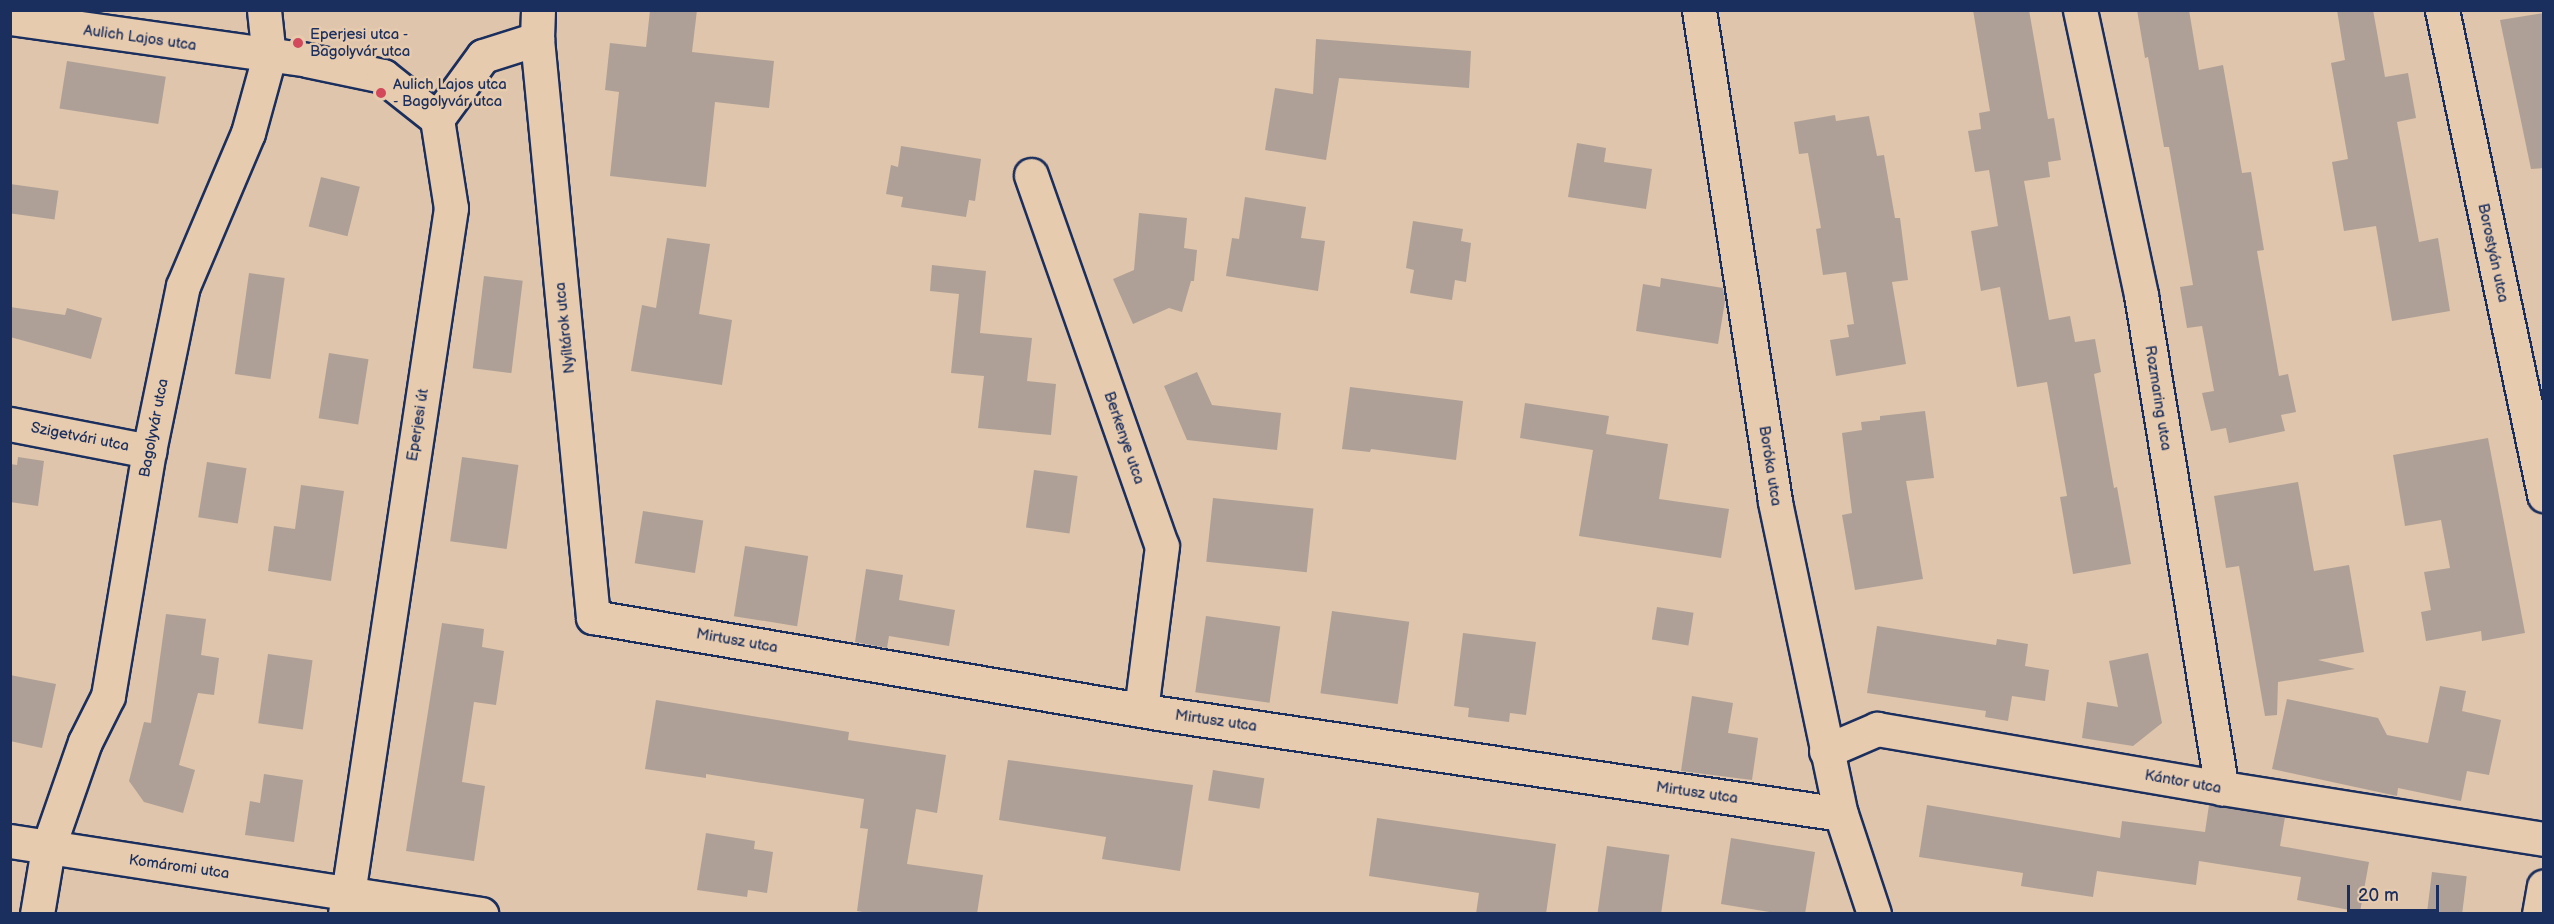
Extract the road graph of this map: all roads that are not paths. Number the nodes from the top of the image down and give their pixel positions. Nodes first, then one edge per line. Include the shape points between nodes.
1 (264, 10) edge
2 (1699, 10) edge
3 (2080, 10) edge
4 (2442, 10) edge
5 (10, 18) edge
6 (537, 25) edge
7 (269, 57) junction
8 (437, 119) junction
9 (1031, 175) dead end
10 (10, 424) edge
11 (149, 451) junction
12 (2544, 495) edge
13 (593, 617) joint
14 (1141, 710) junction
15 (1826, 751) junction
16 (2222, 788) junction
17 (1841, 814) junction
18 (2544, 839) edge
19 (10, 841) edge
20 (48, 848) junction
21 (2544, 886) edge
22 (346, 902) edge
23 (37, 914) edge
24 (481, 914) edge
25 (1874, 914) edge
26 (2539, 914) edge

1 - 7 street, Bagolyvár utca
2 - 15 street, Boróka utca via 1775,502
3 - 16 street, Rozmaring utca via 2140,295
4 - 12 street, Borostyán utca
5 - 7 street, Aulich Lajos utca
6 - 8 street, Nyíltárok utca via 483,56
6 - 13 street, Nyíltárok utca
7 - 8 street via 307,60 383,76
7 - 11 street, Bagolyvár utca via 248,133 183,286
8 - 22 street, Eperjesi út via 451,208
9 - 14 street, Berkenye utca via 1162,546
10 - 11 street, Szigetvári utca
11 - 20 street, Bagolyvár utca via 108,696 85,742
13 - 14 street, Mirtusz utca
14 - 17 street, Mirtusz utca
15 - 16 street, Kántor utca via 1877,729
15 - 17 street, Boróka utca
16 - 18 street, Kántor utca
17 - 25 street, Boróka utca
19 - 20 street, Komáromi utca
20 - 22 street, Komáromi utca
20 - 23 street, Bagolyvár utca
21 - 26 street
22 - 24 street, Komáromi utca

